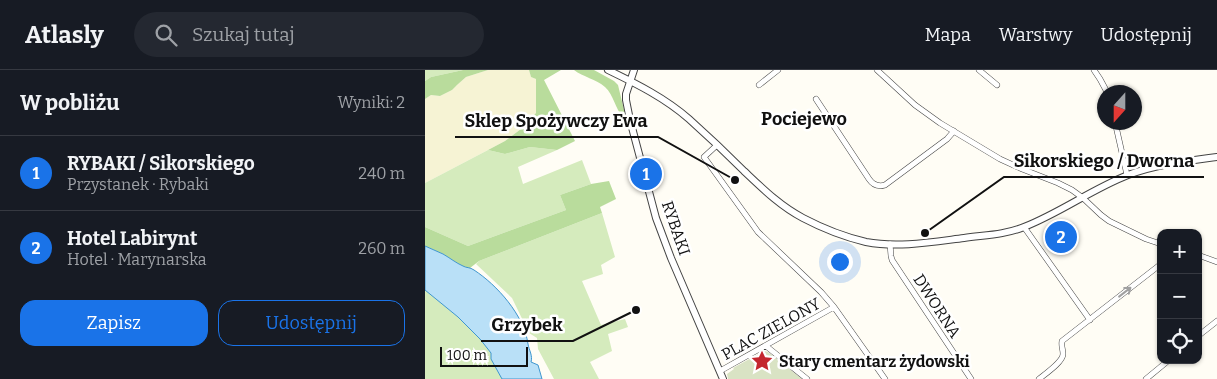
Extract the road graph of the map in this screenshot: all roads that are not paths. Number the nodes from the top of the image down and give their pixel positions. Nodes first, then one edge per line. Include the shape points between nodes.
1 (608, 70) edge
2 (634, 70) edge
3 (778, 70) edge
4 (877, 70) edge
5 (979, 70) edge
6 (1094, 70) edge
7 (630, 81) junction
8 (759, 85) dead end
9 (997, 85) dead end
10 (1104, 85) edge
11 (816, 99) dead end
12 (1117, 130) edge
13 (954, 131) junction
14 (717, 145) junction
15 (1217, 157) edge
16 (1127, 175) junction
17 (1083, 198) junction
18 (1024, 227) junction
19 (1157, 243) edge
20 (890, 244) junction
21 (1202, 256) edge
22 (1217, 262) edge
23 (1157, 267) edge
24 (834, 307) junction
25 (1089, 320) junction
26 (1217, 321) edge
27 (1202, 333) edge
28 (766, 346) junction
29 (1164, 364) edge
30 (720, 371) junction
31 (723, 379) edge
32 (807, 379) edge
33 (885, 379) edge
34 (971, 379) edge
35 (1039, 379) edge
36 (1146, 379) edge

1 - 7 street
2 - 7 street, RYBAKI
3 - 8 street
4 - 13 street via 923,112
5 - 9 street
6 - 10 street
7 - 14 street via 680,112
7 - 30 street, RYBAKI via 627,107 656,218
11 - 13 street via 876,186 885,185
12 - 16 street
13 - 17 street via 1001,159 1058,183
14 - 20 street via 769,194 796,214 847,236
14 - 24 street via 704,157 758,232
15 - 16 street via 1166,164
16 - 17 street
17 - 18 street
17 - 19 street via 1109,221
18 - 20 street via 996,235
18 - 25 street
20 - 34 street, DWORNA via 893,260
21 - 22 street
25 -> 23 street
24 - 28 street, PLAC ZIELONY
24 - 33 street
25 - 35 street via 1062,341 1061,360
26 - 27 street
28 - 30 street, PLAC ZIELONY
28 - 32 street
29 - 36 street
30 - 31 street, RYBAKI

